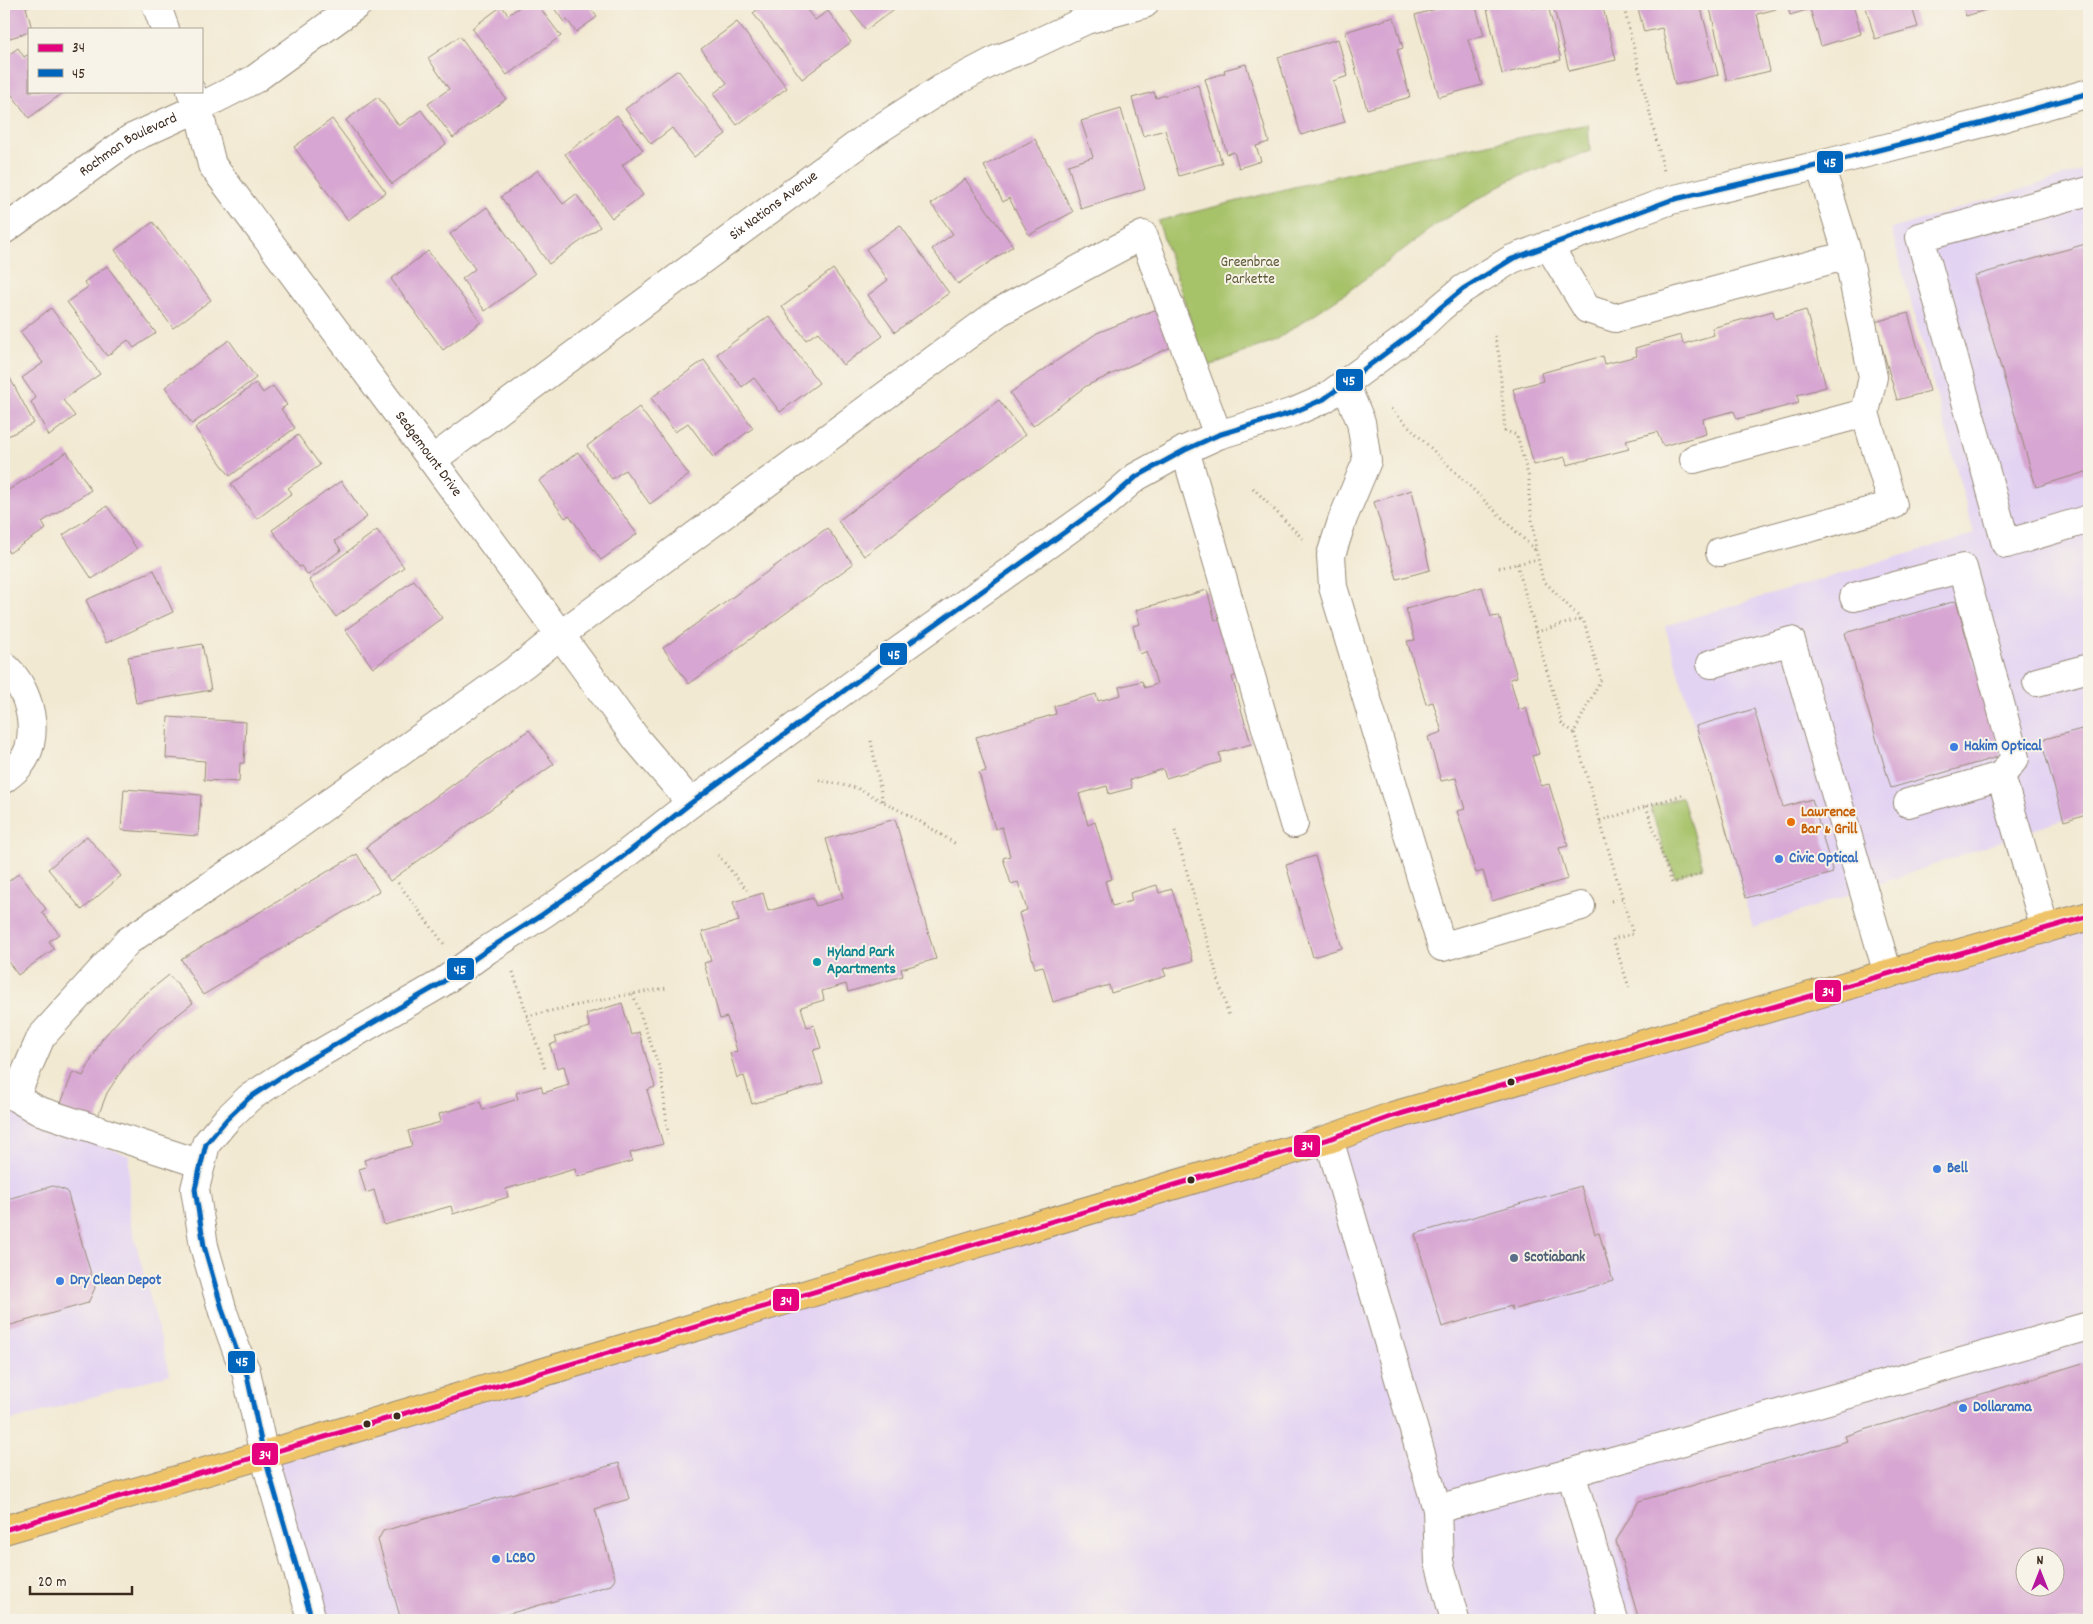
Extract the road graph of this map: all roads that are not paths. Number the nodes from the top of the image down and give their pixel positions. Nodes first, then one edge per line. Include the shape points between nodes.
1 (156, 4) edge
2 (358, 4) edge
3 (1144, 4) edge
4 (165, 28) edge
5 (2089, 93) edge
6 (194, 100) edge
7 (1820, 165) junction
8 (2089, 191) edge
9 (4, 230) edge
10 (1548, 244) junction
11 (1848, 255) junction
12 (1353, 378) junction
13 (1865, 413) junction
14 (1218, 435) junction
15 (1185, 450) junction
16 (1694, 459) dead end
17 (432, 460) junction
18 (2089, 519) edge
19 (1720, 552) dead end
20 (1854, 597) dead end
21 (560, 635) junction
22 (1710, 664) dead end
23 (4, 666) edge
24 (2089, 668) edge
25 (2037, 682) dead end
26 (2001, 776) junction
27 (4, 779) edge
28 (691, 803) junction
29 (1908, 803) dead end
30 (1294, 824) dead end
31 (1581, 906) dead end
32 (2089, 916) edge
33 (2046, 929) junction
34 (1888, 974) junction
35 (1329, 1139) junction
36 (201, 1164) junction
37 (2089, 1326) edge
38 (264, 1455) junction
39 (1571, 1473) junction
40 (1437, 1509) junction
41 (4, 1530) edge
42 (312, 1620) edge
43 (1455, 1620) edge
44 (1614, 1620) edge

1 - 4 street
2 - 6 street, Rochman Boulevard via 255,79
3 - 17 street, Six Nations Avenue via 1086,20 998,59 910,108
5 - 7 street
6 - 9 street, Rochman Boulevard via 130,139
6 - 17 street, Sedgemount Drive via 212,165
7 - 10 street via 1671,200
7 - 11 street
8 - 18 street via 1920,237 2006,544
10 - 11 street via 1587,309 1615,318
10 - 12 street via 1512,259 1470,284 1418,329
11 - 13 street via 1873,377
12 - 14 street via 1324,399 1294,412
12 - 31 street via 1367,461 1342,518 1331,555 1333,587 1442,947
13 - 16 street
13 - 19 street via 1893,505
14 - 15 street
14 - 21 street via 1143,235 999,312
15 - 28 street via 1136,477 1107,502
15 - 30 street
17 - 21 street, Sedgemount Drive
20 - 26 street via 1963,568 2015,758
21 - 28 street, Sedgemount Drive via 638,741
21 - 36 street via 259,853 128,941 41,1037 15,1097 37,1110
22 - 34 street via 1791,641
23 - 27 street via 22,687 30,712 31,730 29,748 20,766
24 - 25 street
26 - 29 street
26 - 33 street
28 - 36 street via 612,866 440,984 248,1098 206,1144
32 - 33 main road
33 - 34 main road
34 - 35 main road via 1393,1116
35 - 38 main road
35 - 40 street
36 - 38 street via 195,1189 204,1246 222,1312 246,1372
37 - 39 street
38 - 41 main road
38 - 42 street
39 - 40 street
39 - 44 street
40 - 43 street via 1439,1562

